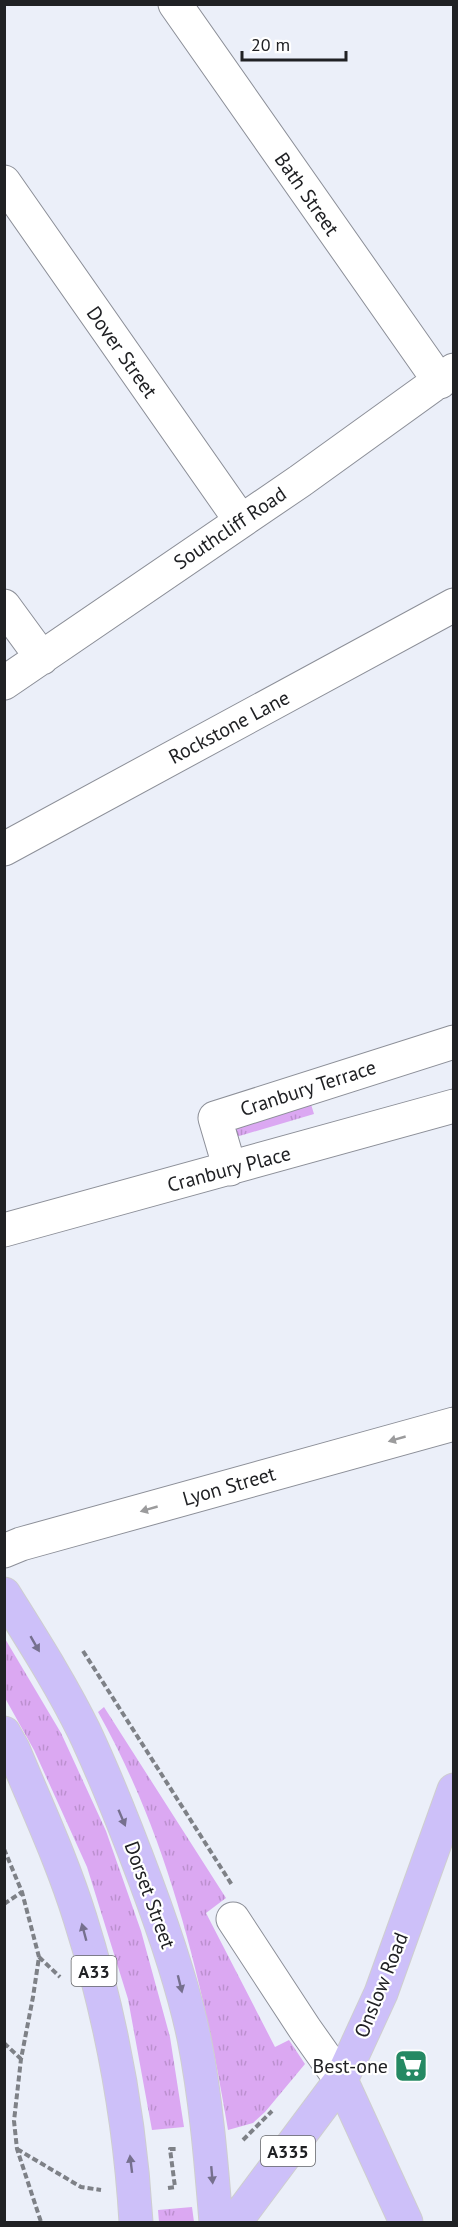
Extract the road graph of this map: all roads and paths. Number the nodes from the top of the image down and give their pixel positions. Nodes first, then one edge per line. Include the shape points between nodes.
1 (176, 4) edge
2 (4, 182) edge
3 (447, 376) edge
4 (242, 521) junction
5 (453, 605) edge
6 (4, 606) edge
7 (42, 658) junction
8 (4, 683) edge
9 (4, 849) edge
10 (453, 1042) edge
11 (453, 1106) edge
12 (230, 1169) junction
13 (4, 1230) edge
14 (453, 1424) edge
15 (4, 1551) edge
16 (4, 1594) edge
17 (78, 1645) dead end
18 (4, 1733) edge
19 (453, 1790) edge
20 (4, 1849) edge
21 (233, 1887) dead end
22 (22, 1892) junction
23 (4, 1904) edge
24 (232, 1919) dead end
25 (4, 2043) edge
26 (21, 2059) junction
27 (341, 2080) junction
28 (274, 2109) dead end
29 (237, 2143) dead end
30 (17, 2149) junction
31 (180, 2149) dead end
32 (158, 2188) dead end
33 (100, 2190) dead end
34 (41, 2223) edge
35 (136, 2223) edge
36 (216, 2223) edge
37 (235, 2223) edge
38 (406, 2223) edge

1 - 3 street, Bath Street
2 - 4 street, Dover Street
3 - 4 street, Southcliff Road
4 - 7 street, Southcliff Road
5 - 9 street, Rockstone Lane
6 - 7 street
7 - 8 street, Southcliff Road
10 - 12 street, Cranbury Terrace via 214,1118
11 - 12 street, Cranbury Place
12 - 13 street, Cranbury Place
14 -> 15 street, Lyon Street
16 -> 36 main road, Dorset Street via 83,1730 123,1820 177,1972 206,2110
17 - 21 path
35 -> 18 main road, A33 via 120,2083 96,1975 56,1854
19 - 27 main road, Onslow Road / A335 via 381,1993
20 - 22 path
22 - 23 path
22 - 26 path via 39,1957
24 - 27 street
25 - 26 path
26 - 30 path via 14,2121
27 - 37 main road, Onslow Road / A335
27 - 38 main road
28 - 29 path
30 - 33 path via 81,2187
30 - 34 path
31 - 32 path via 170,2149 175,2187

